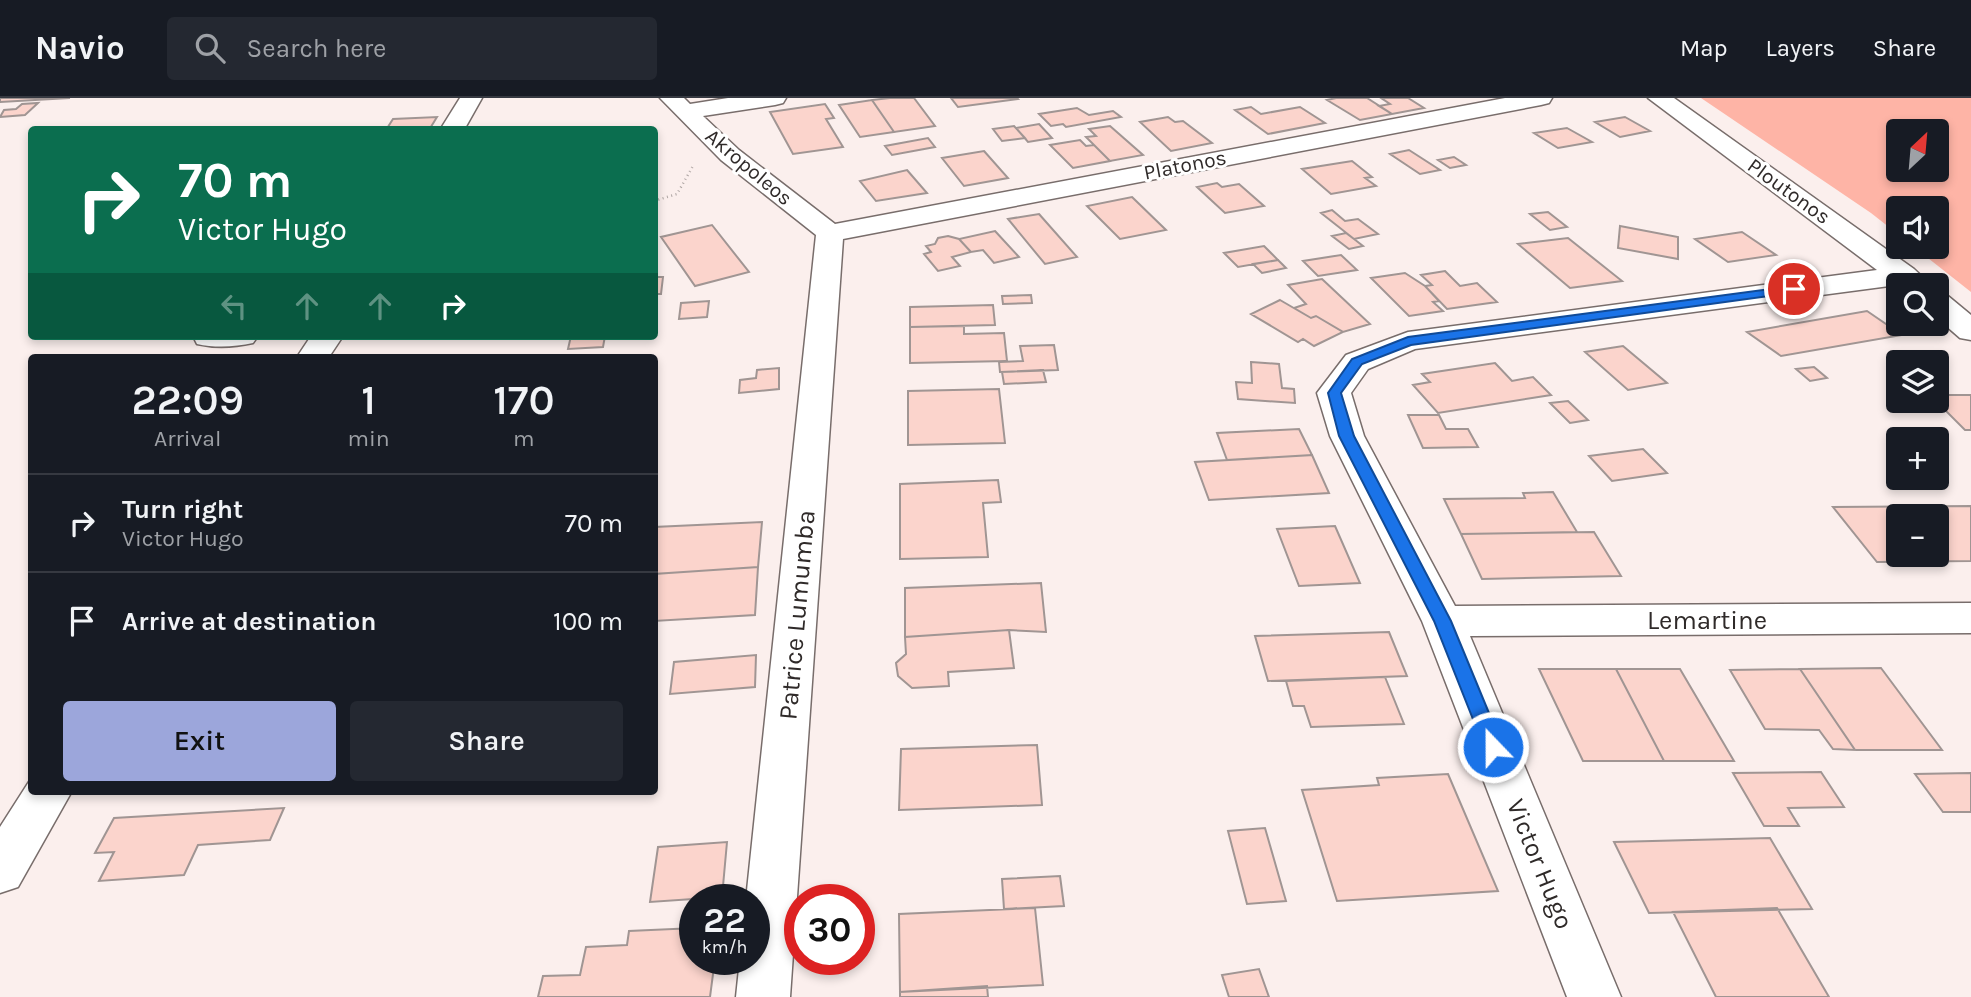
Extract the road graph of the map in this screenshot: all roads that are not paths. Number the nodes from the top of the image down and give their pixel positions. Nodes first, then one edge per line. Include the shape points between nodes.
1 (471, 98) edge
2 (775, 98) edge
3 (1541, 98) edge
4 (1659, 98) edge
5 (679, 104) edge
6 (454, 126) edge
7 (830, 233) junction
8 (1901, 273) edge
9 (1886, 283) edge
10 (1949, 312) edge
11 (1971, 331) edge
12 (1971, 618) edge
13 (1443, 621) junction
14 (46, 795) edge
15 (0, 871) edge
16 (763, 997) edge
17 (1594, 997) edge

1 - 6 street
2 - 5 street
3 - 7 street, Platonos
4 - 8 street, Ploutonos
5 - 7 street, Akropoleos via 730,155
7 - 16 street, Patrice Lumumba
9 - 13 street, Victor Hugo via 1408,341 1357,362 1335,393 1347,436
10 - 11 street
12 - 13 street, Lemartine
13 - 17 street, Victor Hugo
14 - 15 street

